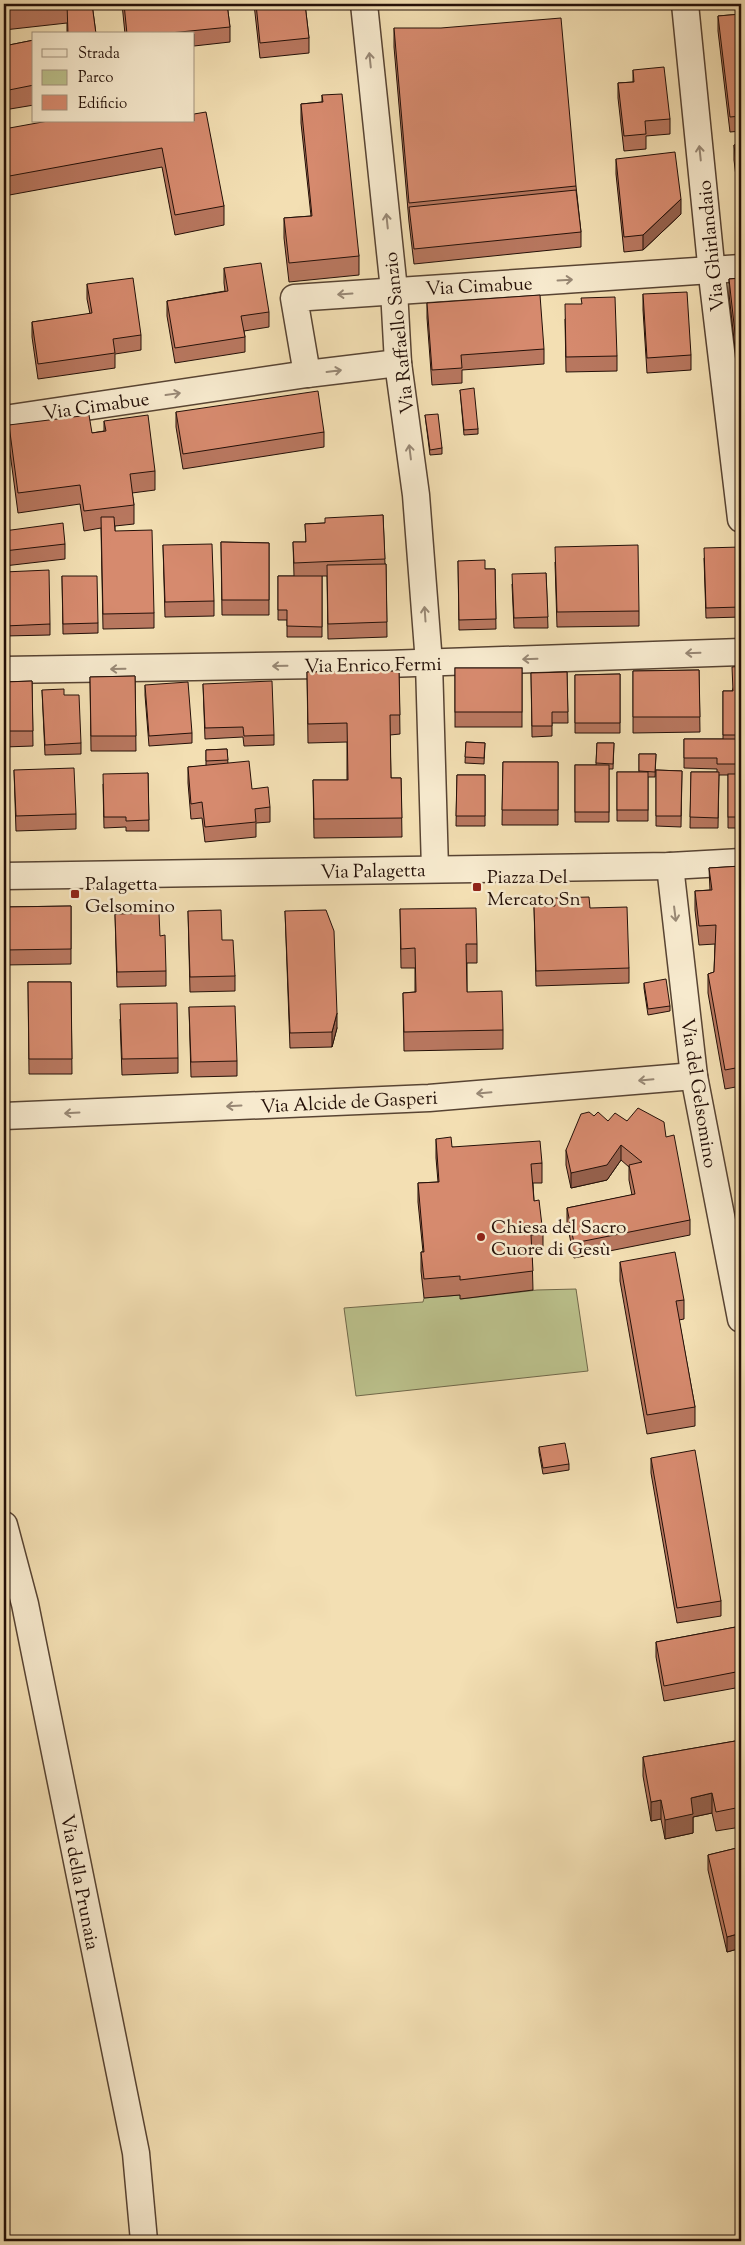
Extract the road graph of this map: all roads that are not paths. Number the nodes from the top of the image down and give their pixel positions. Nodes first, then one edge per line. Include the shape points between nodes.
1 (364, 4) edge
2 (685, 4) edge
3 (741, 268) edge
4 (712, 271) junction
5 (394, 290) junction
6 (398, 363) junction
7 (307, 374) junction
8 (4, 419) edge
9 (741, 519) edge
10 (741, 652) edge
11 (429, 663) junction
12 (4, 670) edge
13 (741, 862) edge
14 (670, 866) junction
15 (435, 869) junction
16 (4, 876) edge
17 (694, 1076) junction
18 (4, 1116) edge
19 (732, 1216) edge
20 (741, 1319) edge
21 (4, 1526) edge
22 (144, 2241) edge

5 -> 1 street, Via Raffaello Sanzio
4 -> 2 street, Via Ghirlandaio
3 - 4 street, Via Cimabue
5 -> 4 street, Via Cimabue
4 - 9 street, Via Ghirlandaio
5 - 6 street, Via Raffaello Sanzio
5 -> 7 street, Via Cimabue via 294,298
7 -> 6 street, Via Cimabue
11 -> 6 street, Via Raffaello Sanzio via 416,495
8 -> 7 street, Via Cimabue
10 -> 11 street, Via Enrico Fermi
11 -> 12 street, Via Enrico Fermi
11 - 15 street, Via Raffaello Sanzio
13 - 14 street, Via Palagetta
14 - 15 street, Via Palagetta
14 -> 17 street, Via del Gelsomino
15 - 16 street, Via Palagetta
17 -> 18 street, Via Alcide de Gasperi via 429,1098
17 - 19 street, Via del Gelsomino
19 - 20 street, Via del Gelsomino
21 - 22 street, Via della Prunaia via 25,1604 136,2153

